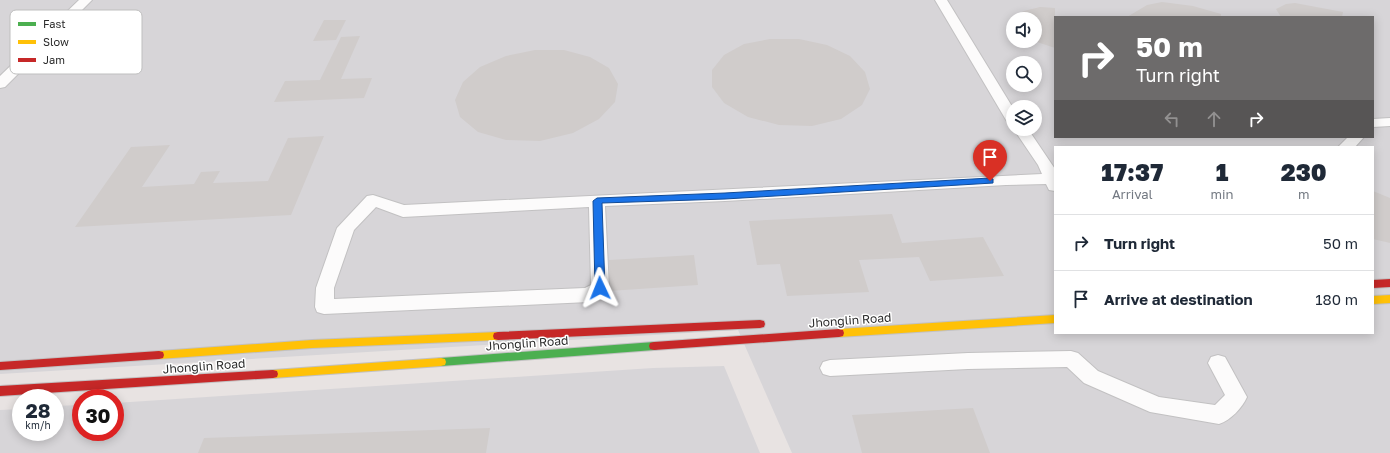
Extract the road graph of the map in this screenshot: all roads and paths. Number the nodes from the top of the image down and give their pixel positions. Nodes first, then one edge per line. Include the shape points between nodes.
1 (86, 0) edge
2 (941, 0) edge
3 (76, 10) edge
4 (10, 74) edge
5 (0, 84) edge
6 (1006, 108) edge
7 (1390, 122) edge
8 (1374, 123) edge
9 (1025, 136) edge
10 (1356, 138) edge
11 (1347, 146) edge
12 (1054, 181) edge
13 (597, 201) junction
14 (1390, 283) edge
15 (1374, 284) edge
16 (1390, 299) edge
17 (1374, 300) edge
18 (1054, 319) edge
19 (769, 323) dead end
20 (1218, 363) dead end
21 (0, 366) edge
22 (830, 368) dead end
23 (0, 391) edge

1 - 3 street
2 - 6 street
4 - 5 street
7 - 8 street
9 - 12 street
10 - 11 street
12 - 13 street via 1006,180
13 - 13 street via 403,211 372,200 346,228 325,288 324,307 589,295 600,288
14 - 15 street
16 - 17 street
18 - 23 street, Jhonglin Road
19 - 21 street via 312,344
20 - 22 street via 1237,397 1218,415 1156,406 1091,377 1071,359

